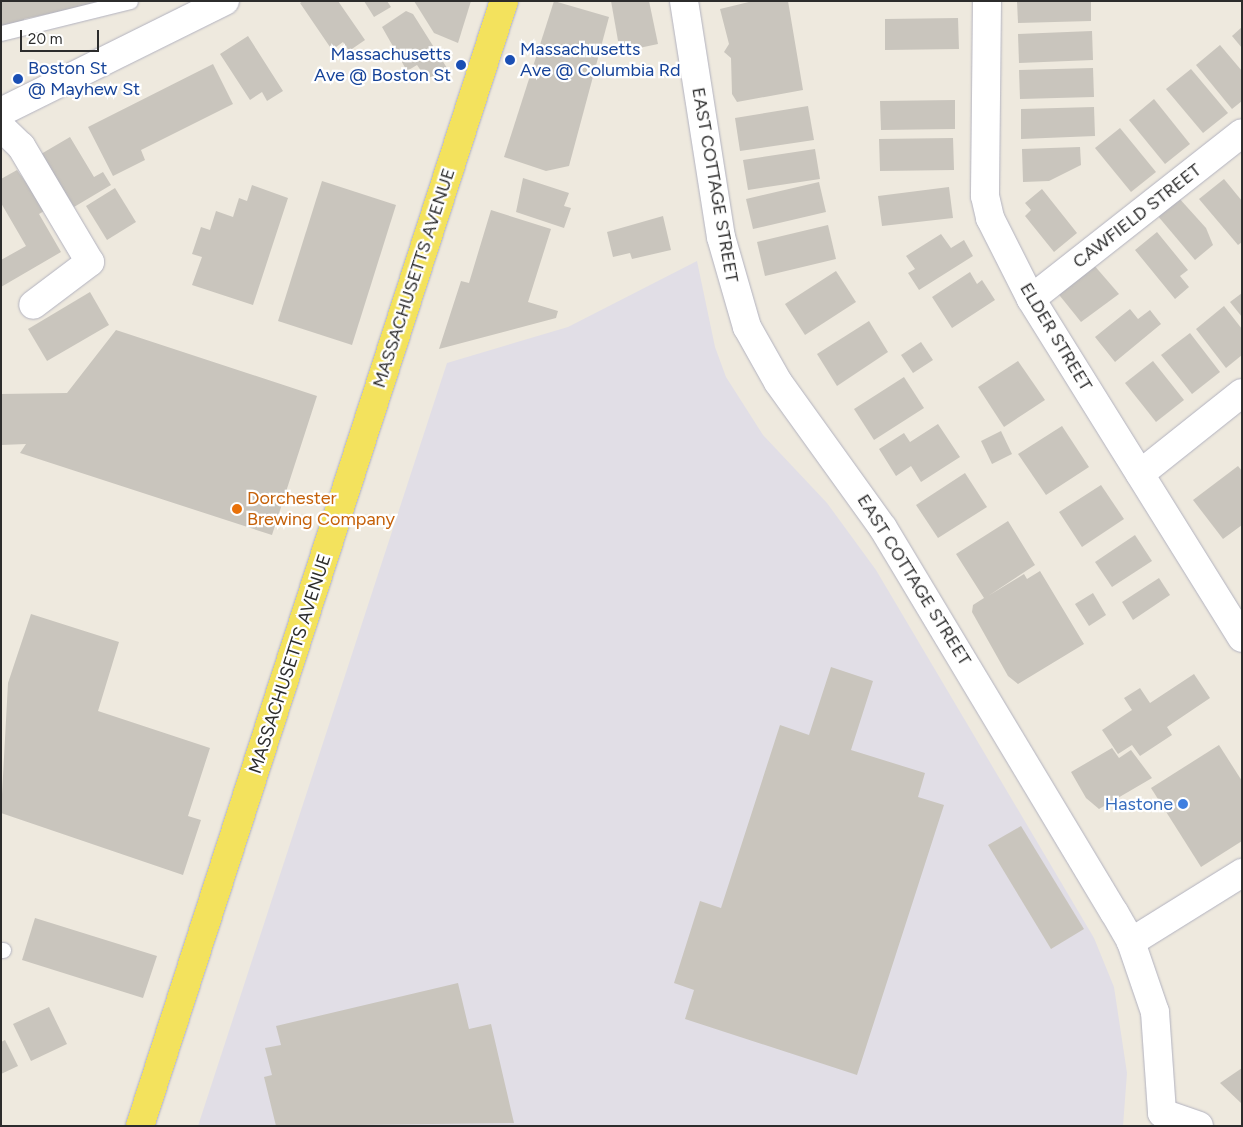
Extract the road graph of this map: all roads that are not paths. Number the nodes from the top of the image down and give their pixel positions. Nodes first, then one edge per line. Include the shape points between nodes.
1 (130, 1) edge
2 (225, 1) edge
3 (504, 1) edge
4 (684, 1) edge
5 (987, 1) edge
6 (1, 33) edge
7 (1, 112) edge
8 (1, 127) edge
9 (1242, 133) edge
10 (1031, 298) junction
11 (33, 305) dead end
12 (1242, 393) edge
13 (1140, 474) junction
14 (1242, 638) edge
15 (1242, 873) edge
16 (1131, 942) junction
17 (1161, 1119) edge
18 (140, 1126) edge
19 (1199, 1126) edge

1 - 6 lane
2 - 7 street
3 - 18 main road, MASSACHUSETTS AVENUE
4 - 16 street, EAST COTTAGE STREET via 722,246 747,327 778,382 883,528
5 - 10 street, ELDER STREET via 986,208
8 - 11 street via 21,146 90,262
9 - 10 street, CAWFIELD STREET
10 - 13 street, ELDER STREET
12 - 13 street
13 - 14 street, ELDER STREET
15 - 16 street
16 - 17 street, EAST COTTAGE STREET via 1155,1012
17 - 19 street, EAST COTTAGE STREET

